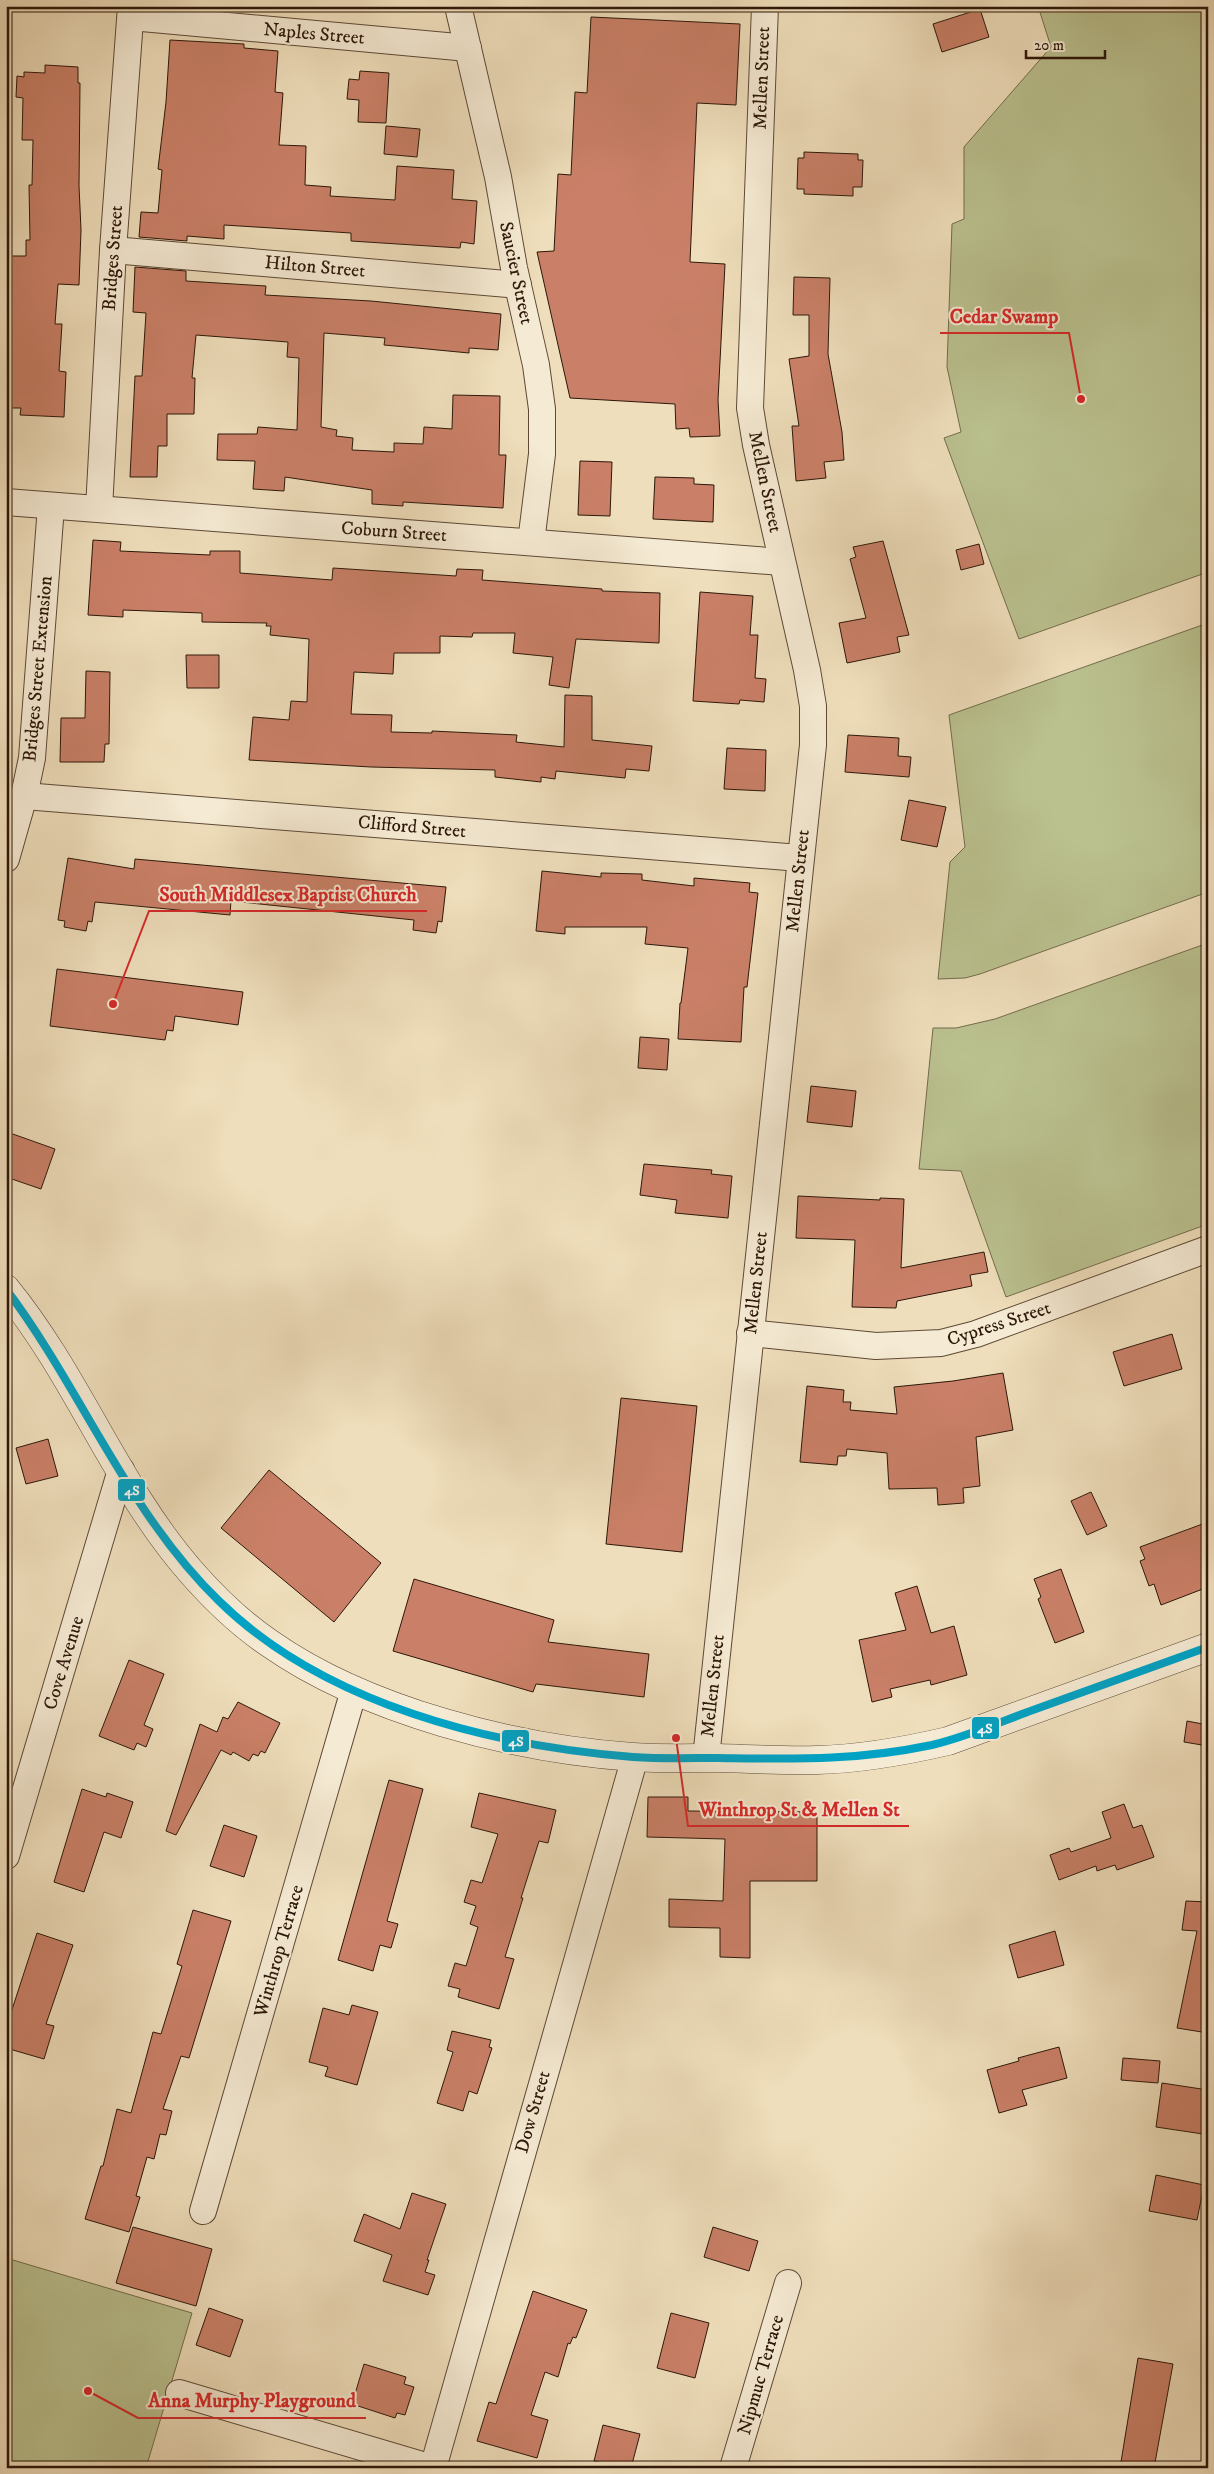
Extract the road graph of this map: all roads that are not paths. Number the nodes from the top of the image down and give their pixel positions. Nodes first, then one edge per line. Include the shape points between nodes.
1 (458, 6) edge
2 (765, 6) edge
3 (131, 12) edge
4 (468, 48) junction
5 (113, 250) junction
6 (518, 285) junction
7 (6, 502) edge
8 (51, 506) junction
9 (99, 509) junction
10 (530, 542) junction
11 (782, 562) junction
12 (24, 796) junction
13 (800, 858) junction
14 (6, 859) edge
15 (1208, 1249) edge
16 (6, 1289) edge
17 (750, 1333) junction
18 (121, 1470) junction
19 (1208, 1647) edge
20 (354, 1690) junction
21 (635, 1758) junction
22 (706, 1758) junction
23 (6, 1856) edge
24 (203, 2211) dead end
25 (788, 2283) dead end
26 (179, 2393) dead end
27 (432, 2468) edge
28 (733, 2468) edge

1 - 4 street, Saucier Street
2 - 11 street, Mellen Street via 750,408
3 - 4 street, Naples Street
3 - 5 street, Bridges Street
4 - 6 street, Saucier Street via 498,177
5 - 6 street, Hilton Street
5 - 9 street, Bridges Street
6 - 10 street, Saucier Street via 536,364 542,409 542,454
7 - 8 street, Coburn Street
8 - 9 street, Coburn Street
8 - 12 street, Bridges Street Extension via 36,721
9 - 10 street, Coburn Street
10 - 11 street, Coburn Street
11 - 13 street, Mellen Street via 813,706 813,746
12 - 13 street, Clifford Street
12 - 14 street, Bridges Street Extension
13 - 17 street, Mellen Street
15 - 17 street, Cypress Street via 976,1334 941,1343 876,1346
16 - 18 street via 46,1341
17 - 22 street, Mellen Street
18 - 20 street via 166,1542 193,1575 227,1608 268,1642
18 - 23 street, Cove Avenue
19 - 22 street via 948,1741 905,1751 817,1760
20 - 21 street via 495,1736
20 - 24 street, Winthrop Terrace
21 - 22 street
21 - 27 street, Dow Street
25 - 28 street, Nipmuc Terrace
26 - 27 street

